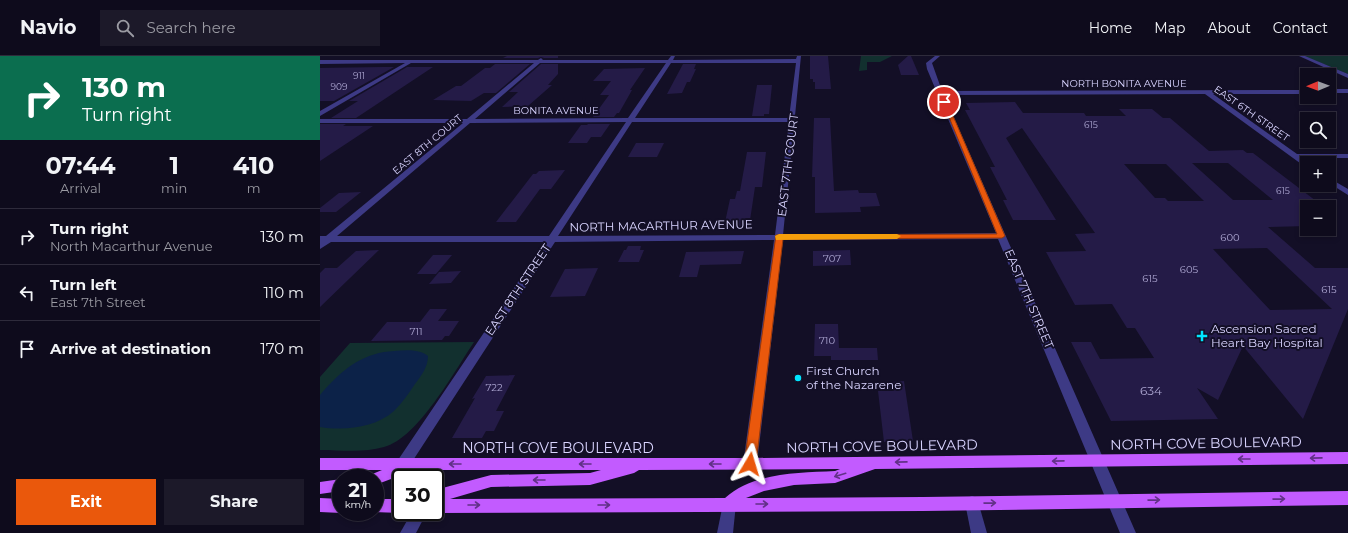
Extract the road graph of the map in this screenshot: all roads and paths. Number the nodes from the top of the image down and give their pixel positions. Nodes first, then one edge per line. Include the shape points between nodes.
1 (421, 56) edge
2 (546, 56) edge
3 (938, 56) edge
4 (1301, 56) edge
5 (799, 58) edge
6 (671, 59) edge
7 (320, 62) edge
8 (410, 62) junction
9 (539, 62) junction
10 (1348, 76) edge
11 (1336, 91) edge
12 (1348, 91) edge
13 (1206, 92) junction
14 (1300, 92) edge
15 (941, 93) junction
16 (320, 114) edge
17 (471, 120) junction
18 (632, 120) junction
19 (793, 120) junction
20 (320, 121) edge
21 (1296, 156) junction
22 (1348, 156) edge
23 (1300, 159) edge
24 (1336, 185) edge
25 (1348, 193) edge
26 (779, 236) junction
27 (1002, 236) junction
28 (324, 239) edge
29 (553, 239) junction
30 (320, 246) edge
31 (1348, 458) edge
32 (1097, 460) junction
33 (877, 463) junction
34 (320, 464) edge
35 (403, 464) junction
36 (646, 464) junction
37 (750, 464) junction
38 (384, 476) edge
39 (332, 486) edge
40 (320, 488) edge
41 (444, 495) edge
42 (1348, 498) edge
43 (1115, 501) junction
44 (972, 503) junction
45 (729, 504) junction
46 (320, 506) edge
47 (332, 506) edge
48 (444, 506) edge
49 (415, 521) edge
50 (408, 533) edge
51 (725, 533) edge
52 (979, 533) edge
53 (1128, 533) edge

1 - 8 street
2 - 9 street, EAST 8TH COURT
3 - 15 street, EAST 7TH STREET via 929,66
4 - 10 street
5 - 6 street
5 - 19 street, EAST 7TH COURT
6 - 9 street
6 - 18 street, EAST 8TH STREET
7 - 8 street
8 - 9 street
8 - 16 street
9 - 17 street, EAST 8TH COURT
11 - 12 street
13 - 14 street, NORTH BONITA AVENUE
13 - 15 street, NORTH BONITA AVENUE
13 - 21 street, EAST 6TH STREET
15 - 27 street, EAST 7TH STREET
17 - 18 street, BONITA AVENUE
17 - 20 street, BONITA AVENUE
17 - 28 street, EAST 8TH COURT
18 - 19 street, BONITA AVENUE
18 - 29 street, EAST 8TH STREET
19 - 26 street, EAST 7TH COURT
21 - 22 street
21 - 23 street, EAST 6TH STREET
24 - 25 street
26 - 27 street, NORTH MACARTHUR AVENUE
26 - 29 street, NORTH MACARTHUR AVENUE
26 - 37 street, EAST 7TH COURT
27 - 32 street, EAST 7TH STREET
28 - 29 street, NORTH MACARTHUR AVENUE
28 - 30 street, EAST 8TH COURT
29 - 35 street, EAST 8TH STREET
31 -> 32 main road, NORTH COVE BOULEVARD
32 -> 33 main road, NORTH COVE BOULEVARD
32 - 43 street, EAST 7TH STREET
33 - 37 main road, NORTH COVE BOULEVARD
33 -> 45 main road via 835,477 794,479 764,485 741,493
34 - 35 main road, NORTH COVE BOULEVARD
36 -> 35 main road, NORTH COVE BOULEVARD
35 - 38 main road
37 -> 36 main road, NORTH COVE BOULEVARD
36 -> 41 main road via 590,479 491,481
39 - 40 main road
43 -> 42 main road
44 -> 43 main road
43 - 53 street, EAST 7TH STREET
45 -> 44 main road
44 - 52 street
48 -> 45 main road
45 - 51 street
46 - 47 main road
49 - 50 street

